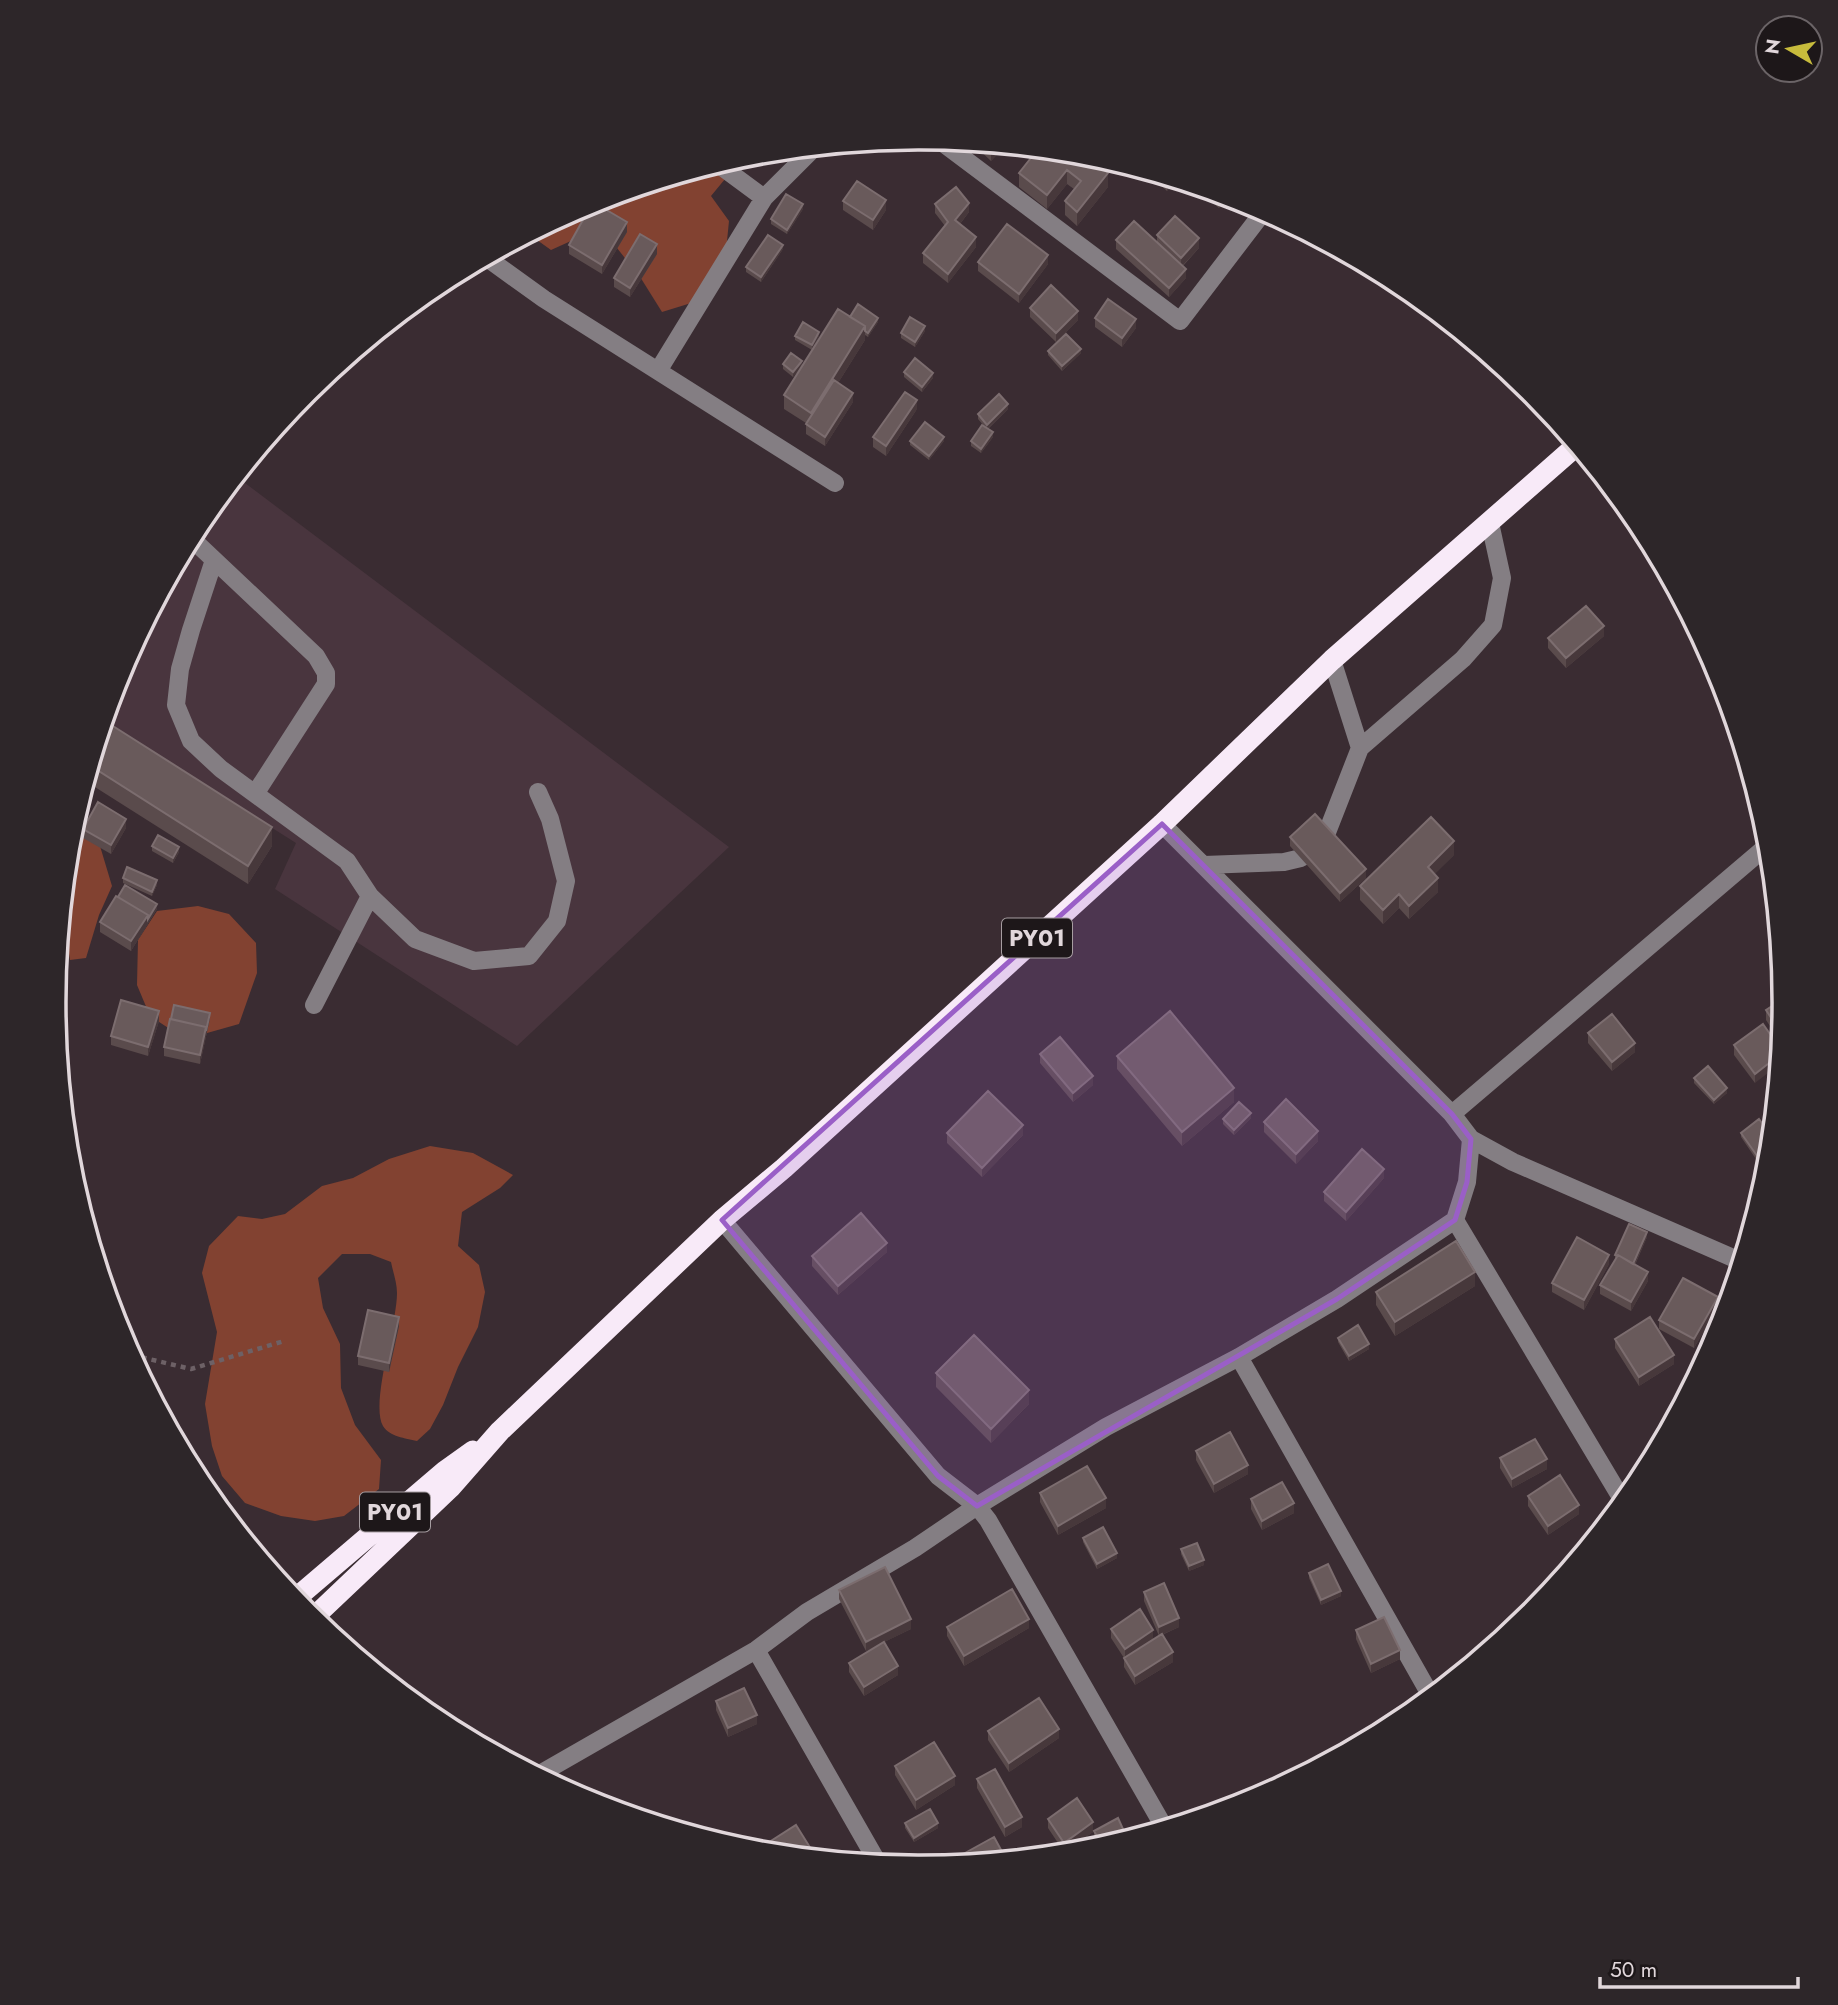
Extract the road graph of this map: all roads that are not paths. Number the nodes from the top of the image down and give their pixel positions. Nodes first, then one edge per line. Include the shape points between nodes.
1 (954, 151) edge
2 (804, 158) edge
3 (729, 172) edge
4 (764, 198) junction
5 (1257, 220) edge
6 (494, 264) edge
7 (658, 371) junction
8 (1569, 452) edge
9 (835, 483) dead end
10 (1490, 523) junction
11 (199, 546) edge
12 (214, 560) junction
13 (1332, 660) junction
14 (1360, 748) junction
15 (538, 792) dead end
16 (255, 794) junction
17 (1163, 824) junction
18 (1326, 835) edge
19 (1758, 854) edge
20 (1301, 858) edge
21 (1204, 865) junction
22 (370, 896) junction
23 (314, 1005) dead end
24 (1452, 1114) junction
25 (1471, 1139) junction
26 (722, 1220) junction
27 (1455, 1220) junction
28 (1732, 1257) edge
29 (1239, 1357) junction
30 (500, 1431) junction
31 (1617, 1491) edge
32 (977, 1506) junction
33 (303, 1591) edge
34 (321, 1610) edge
35 (756, 1650) junction
36 (1426, 1687) edge
37 (548, 1770) edge
38 (1160, 1820) edge
39 (872, 1853) edge

1 - 5 street via 1180,321
2 - 4 street
3 - 4 street
4 - 7 street
6 - 7 street
7 - 9 street
8 - 10 highway, PY01
10 - 13 highway, PY01
10 - 14 street via 1502,578 1493,625 1463,659
11 - 12 street
12 - 16 street via 180,669 176,705 191,741
12 - 16 street via 316,656 326,673 326,684
13 - 14 street
13 - 17 highway, PY01
14 - 18 street
15 - 22 street via 566,881 558,921 529,956 474,961 415,939
16 - 22 street via 347,861
17 - 21 street
17 - 26 highway, PY01
19 - 24 street
20 - 21 street
21 - 24 street
22 - 23 street
24 - 25 street
25 - 27 street via 1467,1182
25 - 28 street via 1513,1162
26 - 30 highway, PY01
26 - 32 street via 938,1476
27 - 29 street via 1337,1299
27 - 31 street
29 - 32 street via 1106,1427
29 - 36 street
30 - 33 highway, PY01 via 445,1471
30 - 34 highway, PY01 via 450,1488
32 - 35 street via 807,1612
32 - 38 street
35 - 37 street
35 - 39 street

